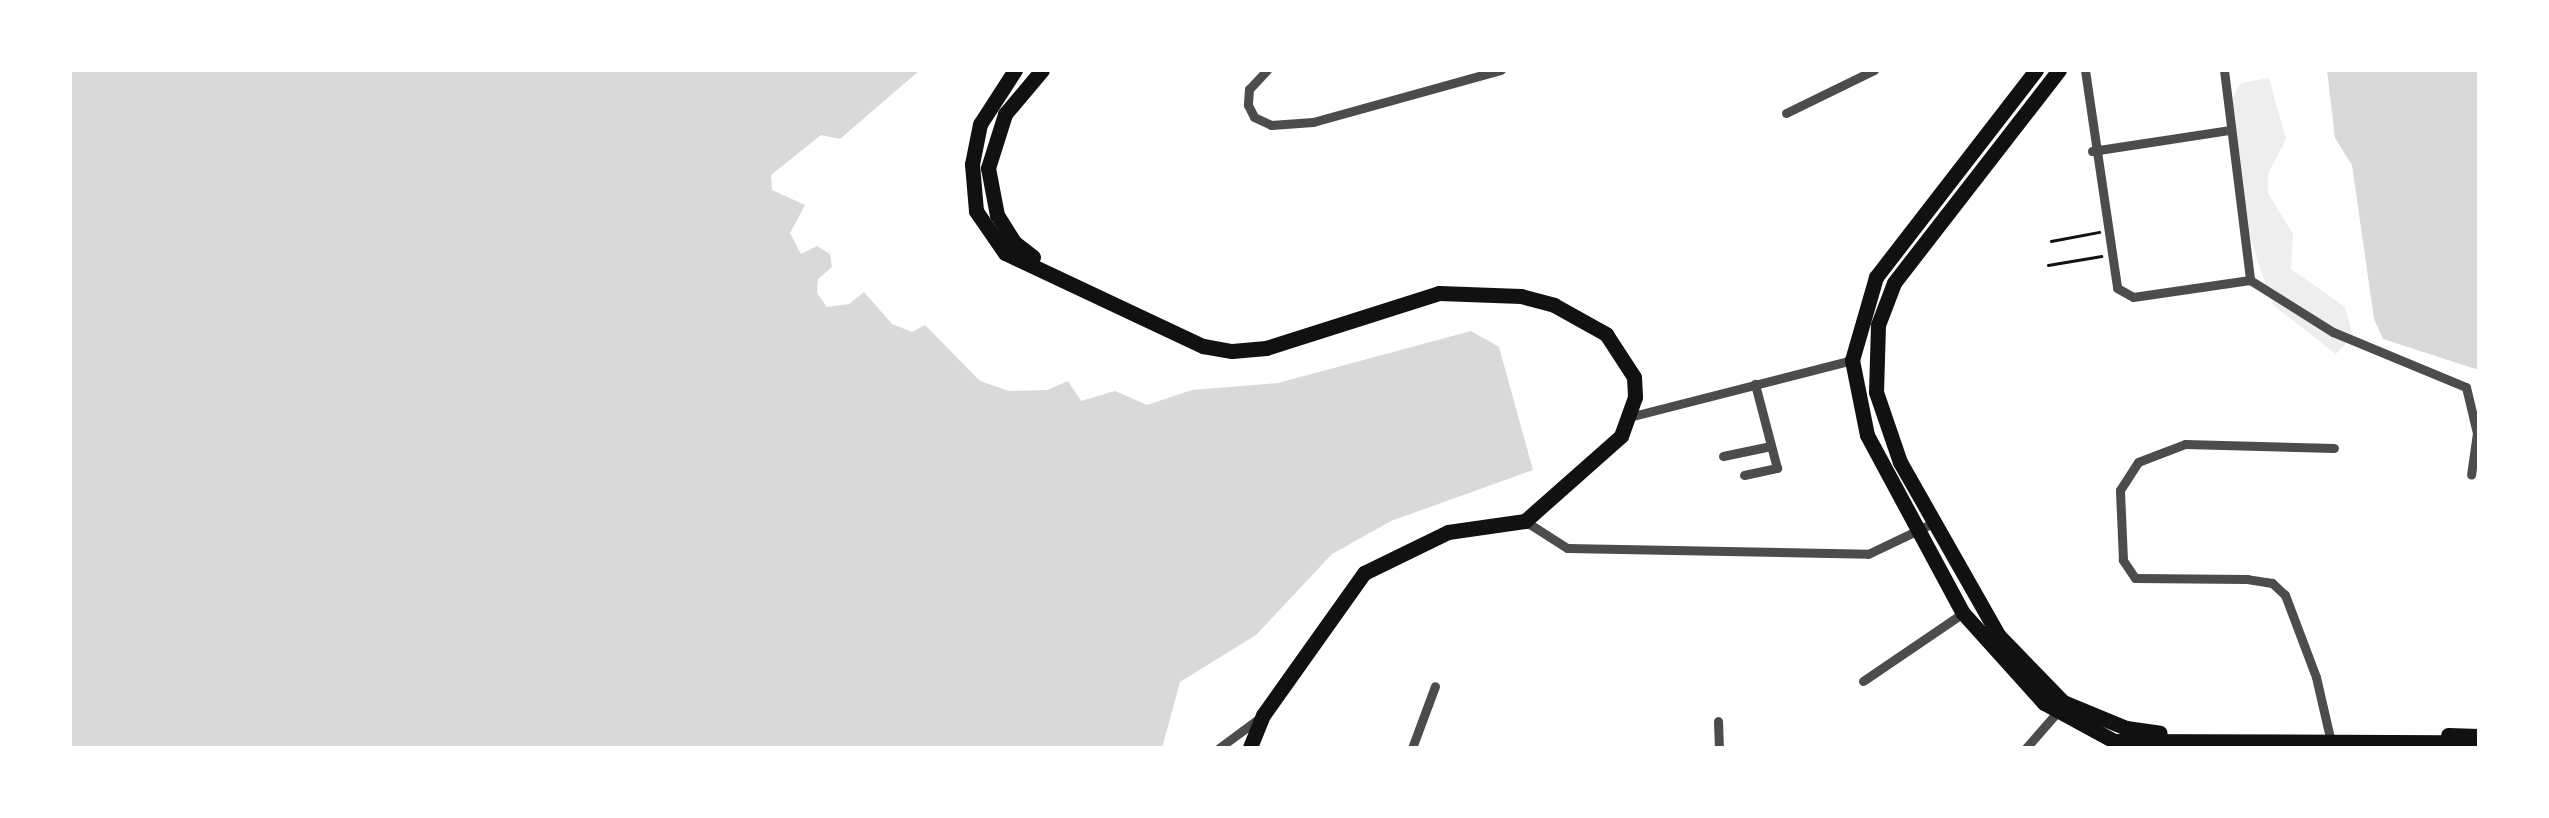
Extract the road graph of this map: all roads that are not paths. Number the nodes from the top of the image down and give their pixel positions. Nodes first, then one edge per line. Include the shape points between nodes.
1 (1014, 70) edge
2 (1042, 70) edge
3 (1267, 70) edge
4 (1501, 70) edge
5 (1874, 70) edge
6 (2036, 70) edge
7 (2059, 70) edge
8 (2085, 70) edge
9 (2224, 70) edge
10 (1786, 113) dead end
11 (2230, 130) junction
12 (2092, 151) junction
13 (1048, 268) junction
14 (2250, 280) junction
15 (1852, 360) junction
16 (1754, 384) junction
17 (1630, 417) junction
18 (1772, 446) junction
19 (2334, 448) dead end
20 (1723, 456) dead end
21 (1744, 474) dead end
22 (2471, 475) dead end
23 (1525, 521) junction
24 (1928, 527) junction
25 (1962, 612) junction
26 (1863, 681) dead end
27 (1436, 686) dead end
28 (2061, 707) junction
29 (1263, 715) junction
30 (1718, 721) dead end
31 (2479, 736) edge
32 (2330, 738) junction
33 (1719, 746) edge
34 (1220, 748) edge
35 (1250, 748) edge
36 (1412, 748) edge
37 (2026, 748) edge
38 (2475, 748) edge

1 - 13 main road via 976,136 974,204 1005,252
2 - 13 main road via 1020,91 994,138 988,195 1014,242
3 - 4 street via 1248,89 1248,106 1271,125 1313,122
5 - 10 street
6 - 15 main road via 1876,277
7 - 24 main road via 1894,284 1878,325 1876,392
8 - 12 street
9 - 11 street
11 - 12 street
11 - 14 street
12 - 14 street via 2117,288 2133,297
13 - 17 main road via 1204,346 1232,351 1266,348 1439,293 1521,296 1554,305 1606,334 1634,377
14 - 22 street via 2333,332 2466,386 2477,433
15 - 16 street
15 - 24 main road via 1867,435
16 - 17 street
16 - 18 street
17 - 23 main road via 1621,436
18 - 20 street
18 - 21 street via 1777,468
19 - 32 street via 2185,444 2138,462 2120,490 2123,560 2135,578 2246,579 2272,583 2285,594
23 - 24 street via 1568,548 1868,554
23 - 29 main road via 1448,532 1364,573
24 - 25 main road
24 - 28 main road via 1998,636
25 - 26 street
25 - 28 main road via 2031,691
27 - 36 street
28 - 32 main road via 2147,733
28 - 37 street
29 - 34 street
29 - 35 main road
30 - 33 street
31 - 32 main road
32 - 38 main road

